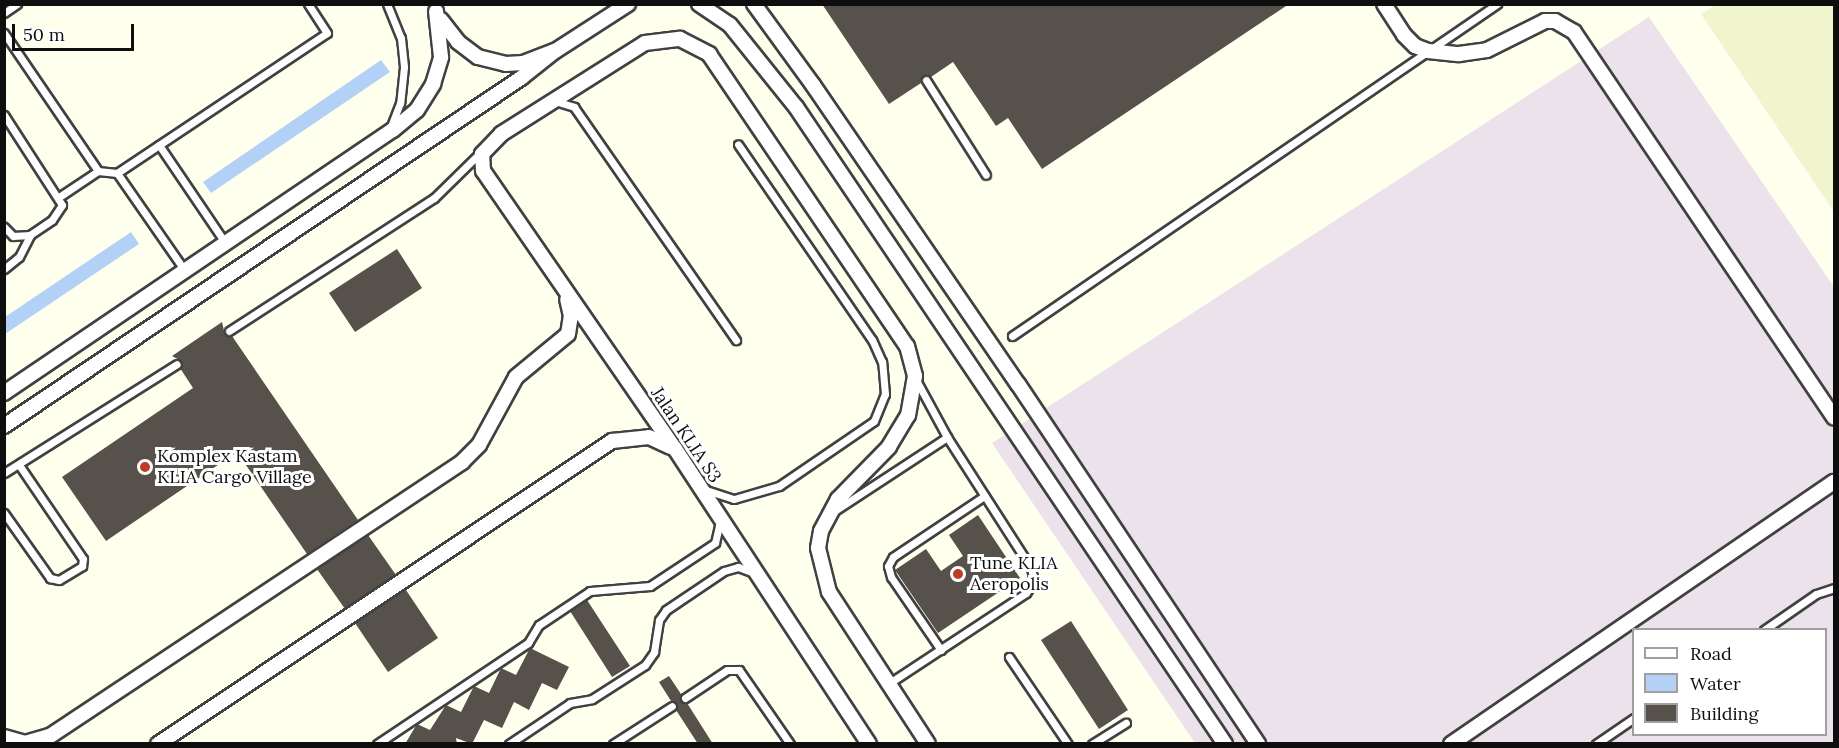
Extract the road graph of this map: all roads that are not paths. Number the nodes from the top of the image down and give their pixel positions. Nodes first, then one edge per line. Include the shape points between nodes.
1 (17, 4) edge
2 (308, 4) edge
3 (387, 4) edge
4 (639, 4) edge
5 (699, 4) edge
6 (754, 4) edge
7 (1384, 4) edge
8 (1497, 4) edge
9 (625, 7) edge
10 (434, 8) edge
11 (4, 13) edge
12 (4, 33) edge
13 (555, 51) junction
14 (1428, 51) junction
15 (926, 80) dead end
16 (546, 104) junction
17 (4, 115) edge
18 (375, 143) junction
19 (738, 144) dead end
20 (159, 145) junction
21 (487, 146) junction
22 (98, 171) junction
23 (117, 173) junction
24 (986, 175) dead end
25 (59, 197) junction
26 (4, 227) edge
27 (30, 235) junction
28 (226, 244) junction
29 (4, 269) edge
30 (185, 271) junction
31 (563, 289) junction
32 (229, 331) dead end
33 (1012, 336) dead end
34 (736, 340) dead end
35 (177, 363) dead end
36 (915, 376) junction
37 (4, 393) edge
38 (1834, 418) edge
39 (4, 426) edge
40 (947, 437) junction
41 (675, 450) junction
42 (18, 465) junction
43 (4, 473) edge
44 (694, 479) junction
45 (1834, 482) edge
46 (984, 496) junction
47 (4, 513) edge
48 (828, 515) junction
49 (719, 516) junction
50 (759, 577) junction
51 (1834, 588) edge
52 (1767, 628) edge
53 (941, 650) junction
54 (1009, 657) dead end
55 (888, 684) junction
56 (685, 698) dead end
57 (672, 706) dead end
58 (1632, 719) edge
59 (1126, 723) dead end
60 (4, 738) edge
61 (158, 744) edge
62 (377, 744) edge
63 (509, 744) edge
64 (613, 744) edge
65 (790, 744) edge
66 (869, 744) edge
67 (928, 744) edge
68 (1068, 744) edge
69 (1092, 744) edge
70 (1225, 744) edge
71 (1258, 744) edge
72 (1451, 744) edge
73 (1596, 744) edge

1 - 11 lane
2 - 20 lane via 327,33
3 - 18 lane via 401,38 404,79 393,123
4 - 9 street
5 - 70 street via 730,25 796,107
6 - 71 street via 1005,364
7 - 14 street via 1404,35 1415,46
8 - 14 lane
9 - 13 street
10 - 13 street via 458,42 492,61 523,63
10 - 18 street via 442,43 433,84 417,110
12 - 22 lane
13 - 39 street via 511,85
14 - 33 lane
14 - 38 street via 1459,54 1487,50 1545,21 1555,21 1574,32
15 - 24 lane
16 - 21 street
16 - 34 lane via 562,101 574,107
16 - 36 street via 645,43 672,38 701,48 899,334
17 - 25 lane
18 - 28 street
19 - 44 lane via 872,340 882,362 885,394 874,421 764,493 724,498 713,495
20 - 23 lane
20 - 28 lane
21 - 31 street, Jalan KLIA S3 via 482,162 486,179
21 - 32 lane via 434,198
22 - 23 lane
22 - 25 lane
23 - 30 lane
25 - 27 lane via 59,212
26 - 27 lane via 13,236
27 - 29 lane via 19,257
28 - 30 street
30 - 37 street
31 - 41 street, Jalan KLIA S3
31 - 60 street via 571,316 567,334 516,377 479,445 462,462 50,736 25,742
35 - 42 lane
36 - 40 lane
36 - 48 street via 908,415 899,433 848,486
40 - 46 lane
40 - 48 lane
41 - 44 street, Jalan KLIA S3
41 - 61 street via 649,437 612,441
42 - 43 lane
42 - 47 lane via 83,559 82,566 59,580 50,578
44 - 49 street, Jalan KLIA S3
45 - 72 street
46 - 53 lane via 1031,568 1034,581 1026,593
46 - 53 lane via 893,557 888,566 891,577
48 - 55 street via 818,548 821,572 829,592
49 - 50 street, Jalan KLIA S3
49 - 62 lane via 719,536 709,548 644,590 606,587 590,591 539,625 528,643
50 - 63 lane via 738,567 724,571 661,615 654,652 645,665 592,699 570,703
50 - 66 street, Jalan KLIA S3
51 - 52 lane via 1816,594
53 - 55 lane
54 - 68 lane
55 - 67 street
56 - 65 lane via 727,670 739,670
57 - 64 lane
58 - 73 lane
59 - 69 lane

